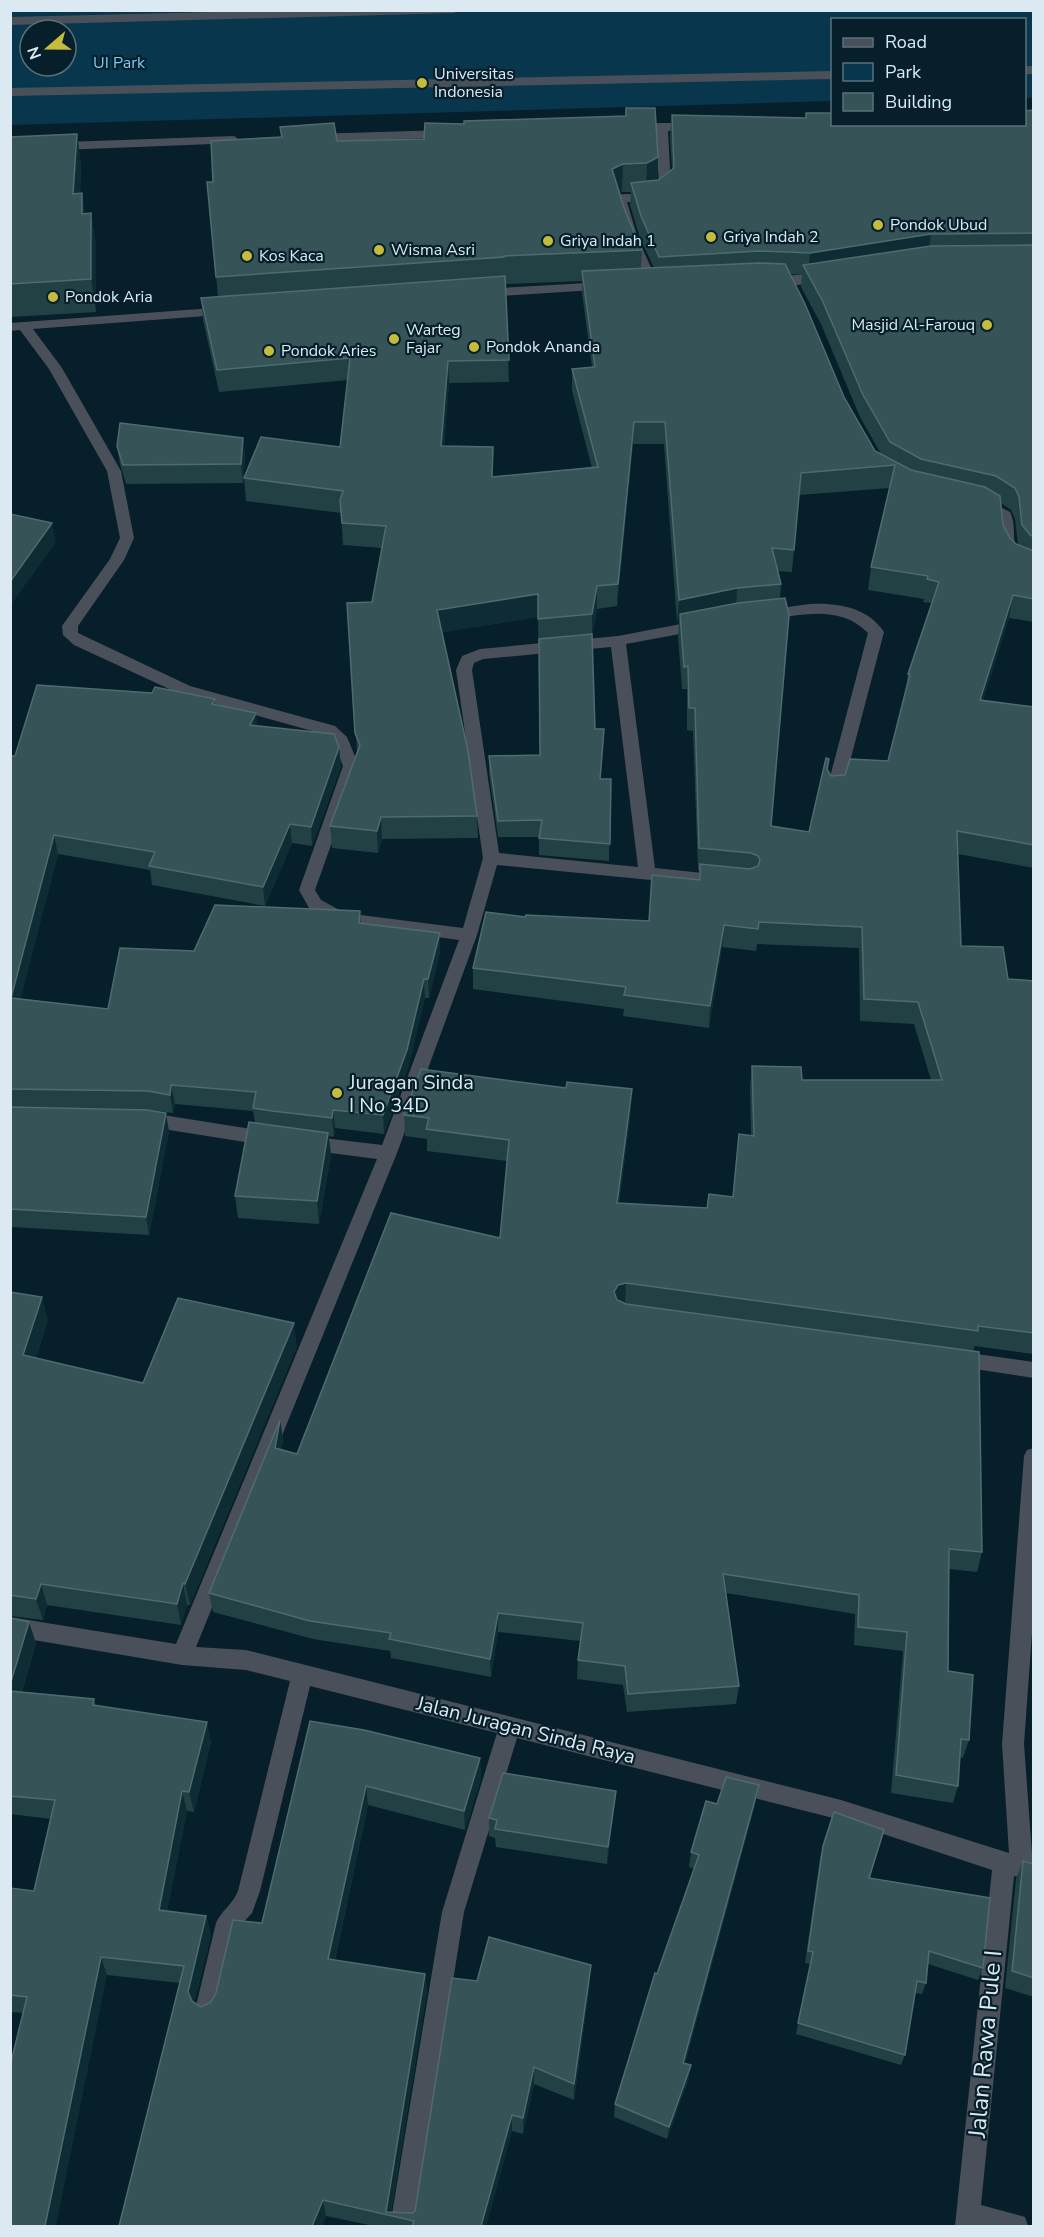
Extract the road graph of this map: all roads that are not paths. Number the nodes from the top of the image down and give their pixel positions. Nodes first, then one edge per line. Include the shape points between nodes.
1 (454, 10) edge
2 (10, 21) edge
3 (831, 75) edge
4 (10, 92) edge
5 (708, 126) edge
6 (662, 127) junction
7 (614, 129) edge
8 (461, 133) edge
9 (296, 138) edge
10 (249, 140) edge
11 (10, 148) edge
12 (843, 276) edge
13 (757, 279) edge
14 (789, 281) junction
15 (651, 285) edge
16 (617, 286) edge
17 (471, 294) edge
18 (798, 299) edge
19 (245, 310) edge
20 (17, 326) edge
21 (963, 498) edge
22 (1034, 568) edge
23 (745, 617) edge
24 (724, 621) edge
25 (618, 641) junction
26 (834, 792) edge
27 (490, 858) junction
28 (647, 874) junction
29 (737, 882) edge
30 (469, 935) junction
31 (128, 1119) edge
32 (388, 1153) junction
33 (940, 1357) edge
34 (1034, 1370) edge
35 (1034, 1456) edge
36 (10, 1626) edge
37 (182, 1655) junction
38 (302, 1674) junction
39 (510, 1726) junction
40 (1020, 1866) edge
41 (207, 2010) edge
42 (968, 2220) edge
43 (402, 2226) edge
44 (1016, 2226) edge

1 - 2 street
3 - 4 street
5 - 6 street
6 - 7 street
6 - 15 street via 662,193 645,199 619,198
8 - 9 street
10 - 11 street
12 - 14 street
13 - 14 street
14 - 18 street
16 - 17 street
19 - 20 street
20 - 30 street via 55,368 114,471 127,538 117,560 70,626 71,635 185,690 329,730 341,741 351,765 307,890 315,904 341,919
21 - 22 street via 987,503 1005,515 1008,555 1016,563
23 - 26 street via 832,608 854,612 876,632
24 - 25 street
25 - 27 street via 480,654 467,660 464,670
25 - 28 street
27 - 28 street
27 - 30 street
28 - 29 street
30 - 32 street
31 - 32 street
32 - 37 street
33 - 34 street
35 - 40 street, Jalan Rawa Pule I via 1013,1744
36 - 37 street, Jalan Juragan Sinda Raya
37 - 38 street, Jalan Juragan Sinda Raya via 246,1660
38 - 39 street, Jalan Juragan Sinda Raya
38 - 41 street via 249,1891 244,1905 227,1923
39 - 40 street, Jalan Juragan Sinda Raya via 841,1810
39 - 43 street via 453,1912
40 - 42 street, Jalan Rawa Pule I
42 - 44 street

